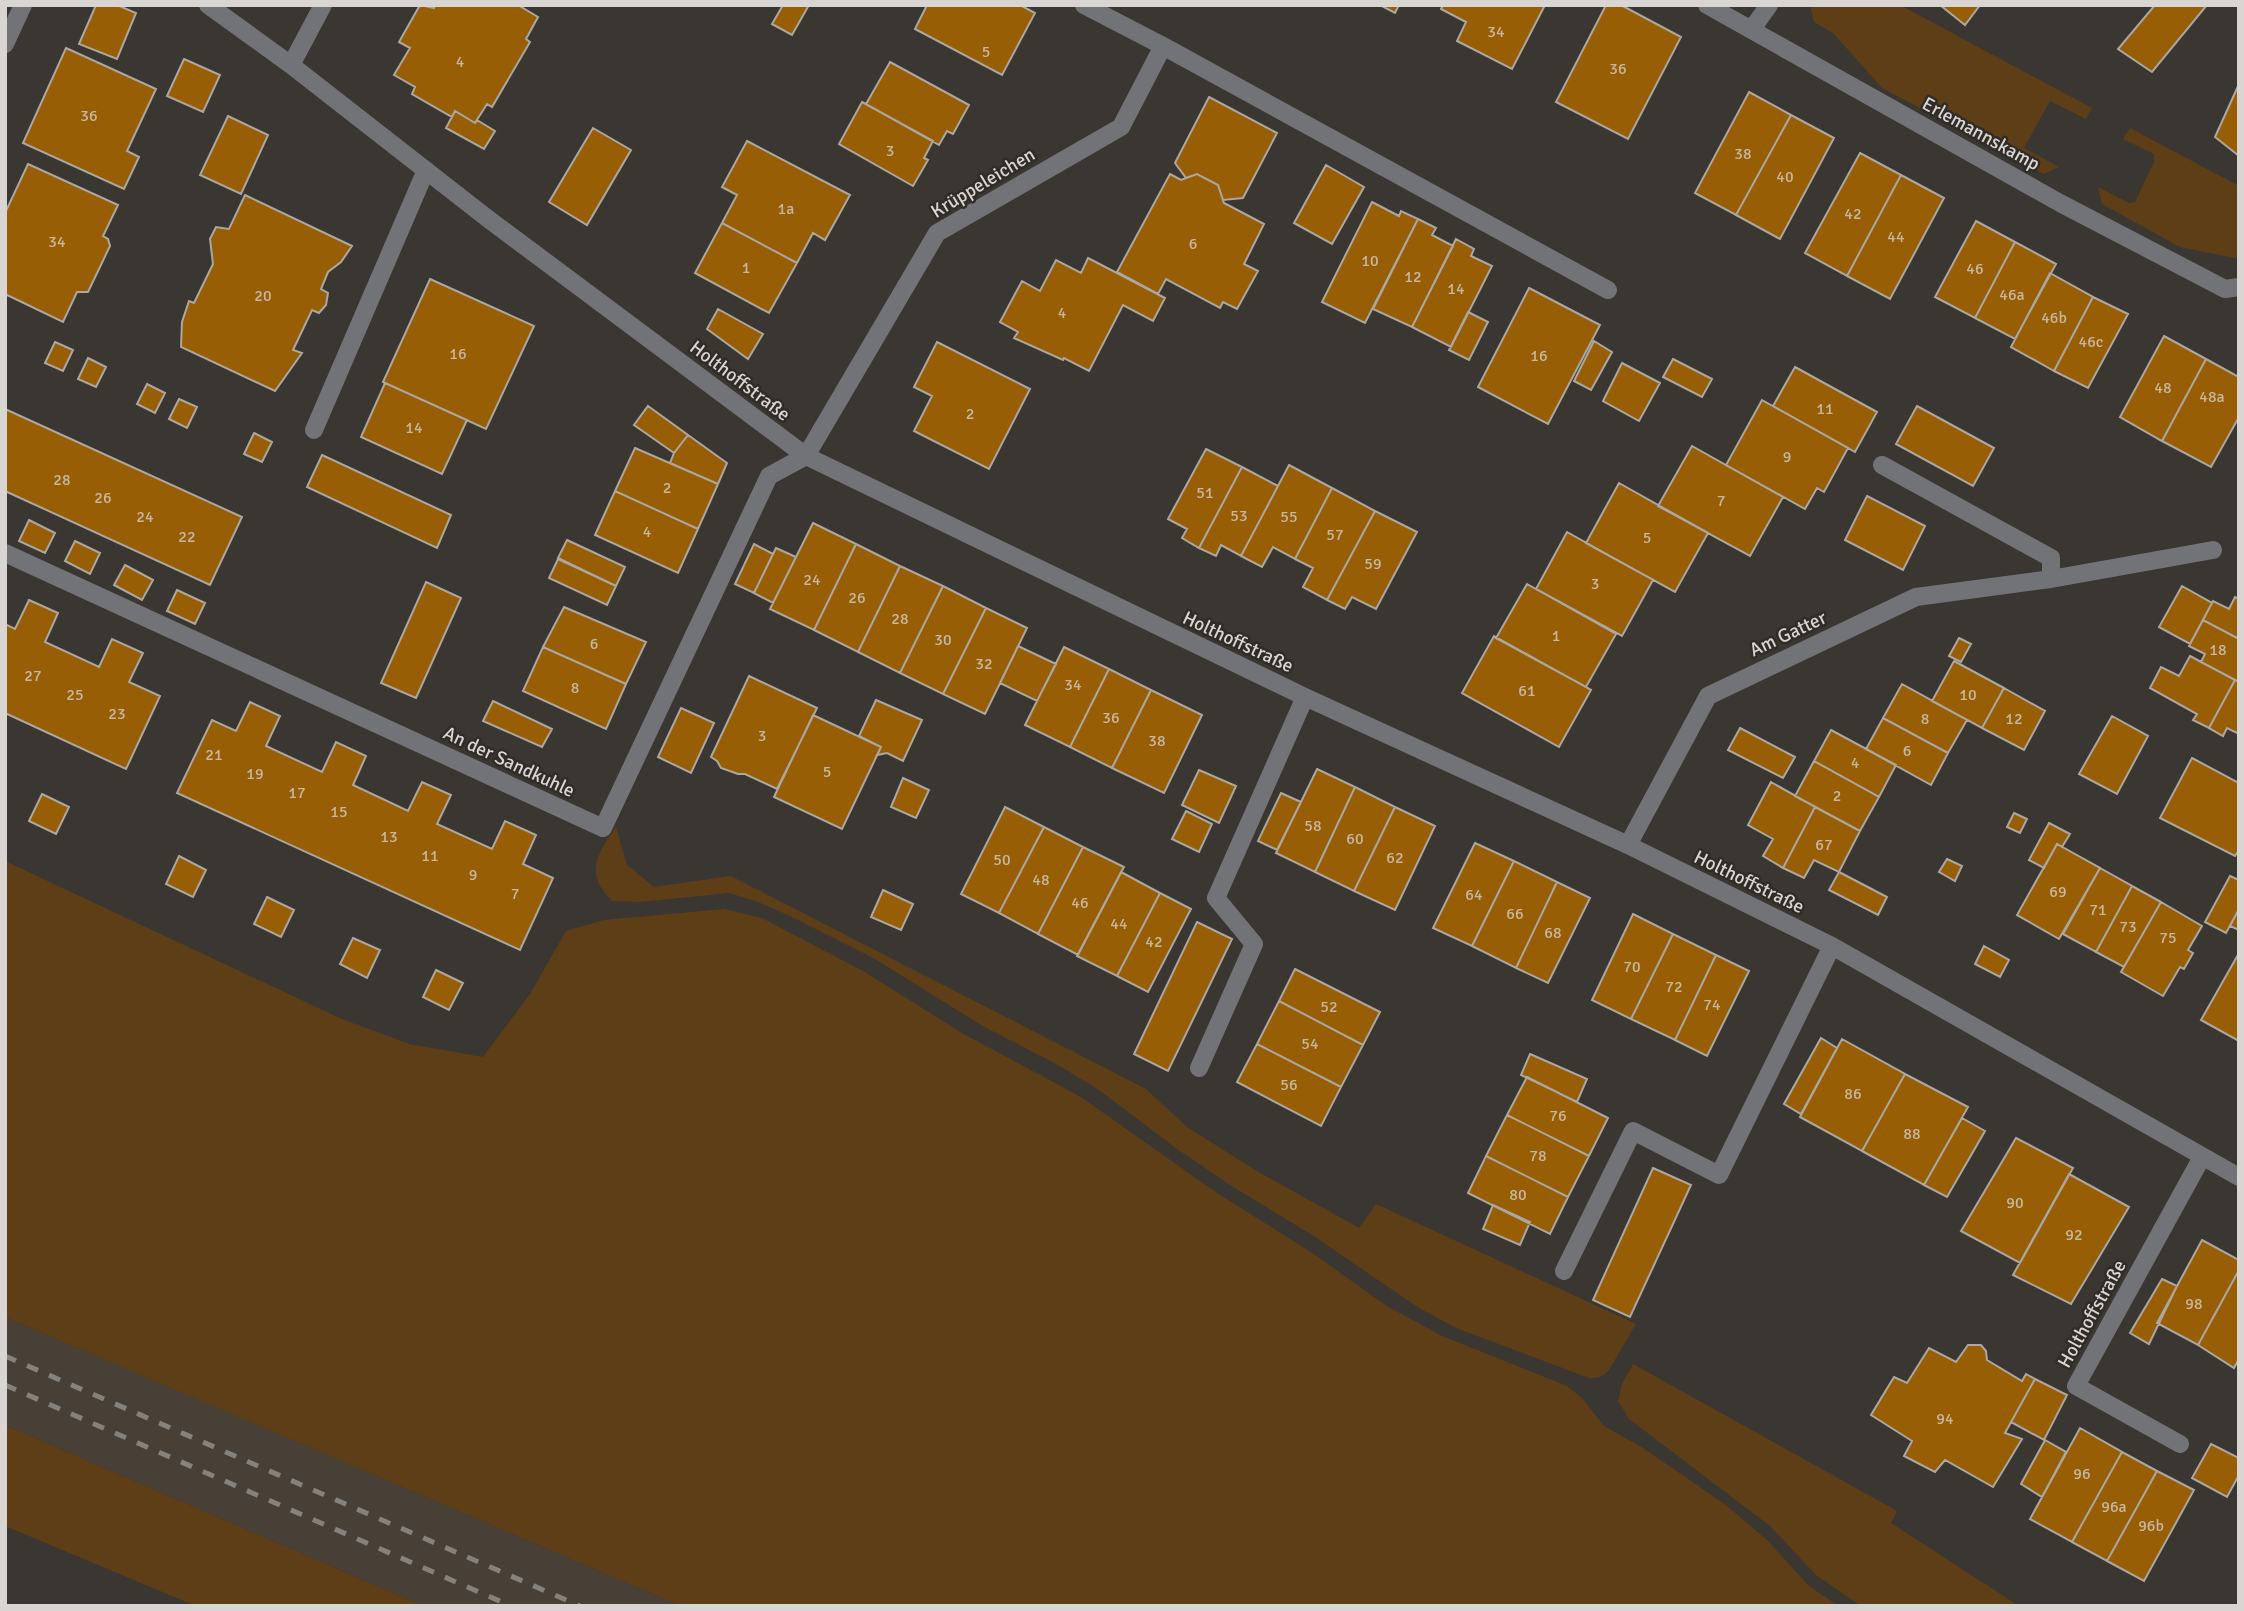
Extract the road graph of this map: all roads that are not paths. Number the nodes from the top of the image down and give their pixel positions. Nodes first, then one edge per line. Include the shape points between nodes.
1 (23, 5) edge
2 (208, 5) edge
3 (323, 5) edge
4 (1084, 5) edge
5 (1707, 5) edge
6 (1769, 5) edge
7 (1752, 29) junction
8 (5, 44) edge
9 (1163, 46) junction
10 (291, 65) junction
11 (426, 170) junction
12 (2239, 287) edge
13 (1608, 290) dead end
14 (314, 430) dead end
15 (806, 456) junction
16 (1882, 466) dead end
17 (2213, 550) dead end
18 (5, 553) edge
19 (2051, 579) junction
20 (1305, 697) junction
21 (1628, 845) junction
22 (1832, 946) junction
23 (1199, 1068) dead end
24 (2202, 1157) junction
25 (2239, 1177) edge
26 (1564, 1271) dead end
27 (2180, 1444) dead end

1 - 8 street
2 - 10 street, Holthoffstraße
3 - 10 street
4 - 9 street
5 - 7 street, Erlemannskamp
6 - 7 street
7 - 12 street, Erlemannskamp via 2060,203 2225,289
9 - 13 street
9 - 15 street, Krüppeleichen via 1121,127 937,233
10 - 11 street, Holthoffstraße
11 - 14 street
11 - 15 street, Holthoffstraße
15 - 18 street, An der Sandkuhle via 769,476 603,828
15 - 20 street, Holthoffstraße
16 - 19 street via 2051,558
17 - 19 street, Am Gatter
19 - 21 street, Am Gatter via 1916,597 1708,695
20 - 21 street, Holthoffstraße
20 - 23 street, Holthoffstraße via 1216,898 1254,944
21 - 22 street, Holthoffstraße
22 - 24 street, Holthoffstraße
22 - 26 street via 1719,1175 1633,1131
24 - 25 street, Holthoffstraße
24 - 27 street, Holthoffstraße via 2076,1386

